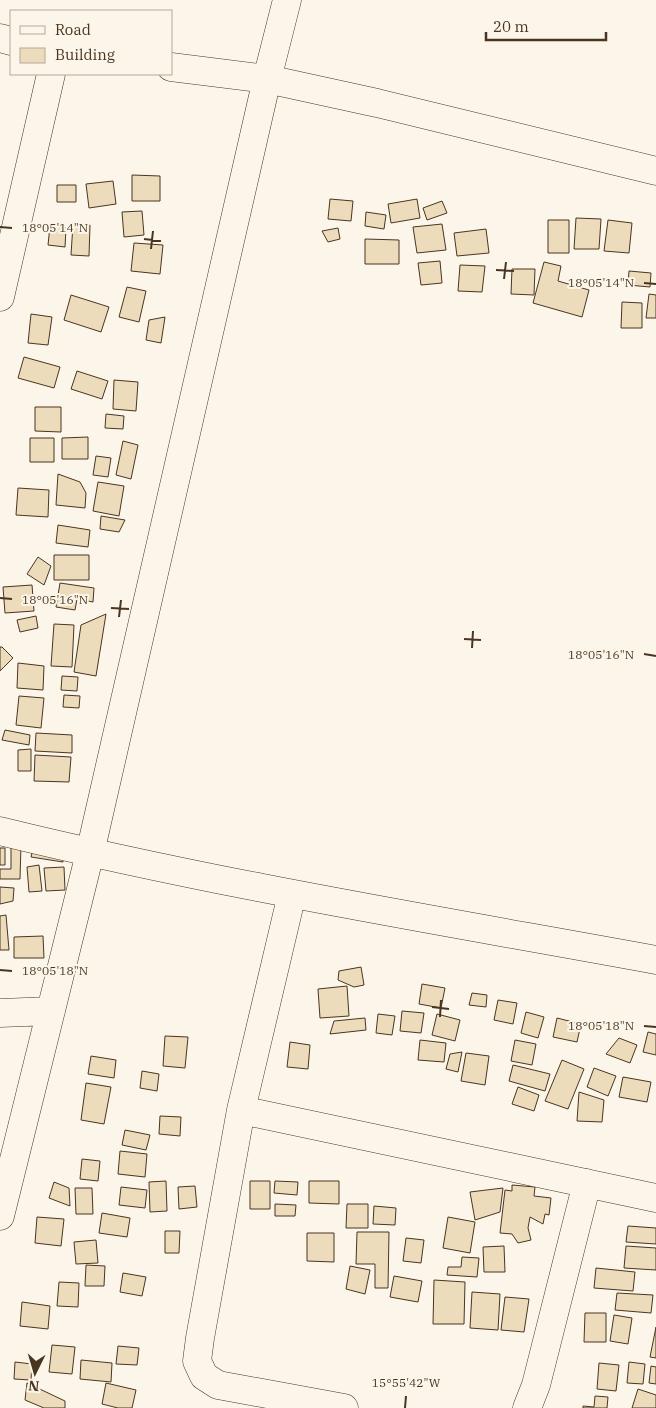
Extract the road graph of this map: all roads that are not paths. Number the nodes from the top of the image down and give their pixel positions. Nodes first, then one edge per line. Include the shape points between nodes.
1 (287, 0) edge
2 (172, 67) edge
3 (51, 75) edge
4 (267, 79) junction
5 (656, 171) edge
6 (0, 297) edge
7 (0, 831) edge
8 (90, 853) junction
9 (292, 894) junction
10 (656, 960) edge
11 (51, 1011) junction
12 (0, 1013) edge
13 (241, 1110) junction
14 (587, 1183) junction
15 (656, 1198) edge
16 (0, 1216) edge
17 (344, 1408) edge
18 (527, 1408) edge

1 - 4 street
2 - 4 street
3 - 6 street
4 - 5 street
4 - 8 street
7 - 8 street
8 - 9 street
8 - 11 street
9 - 10 street
9 - 13 street
11 - 12 street
11 - 16 street
13 - 14 street
13 - 17 street via 197,1361 204,1376 218,1385
14 - 15 street
14 - 18 street via 536,1385

